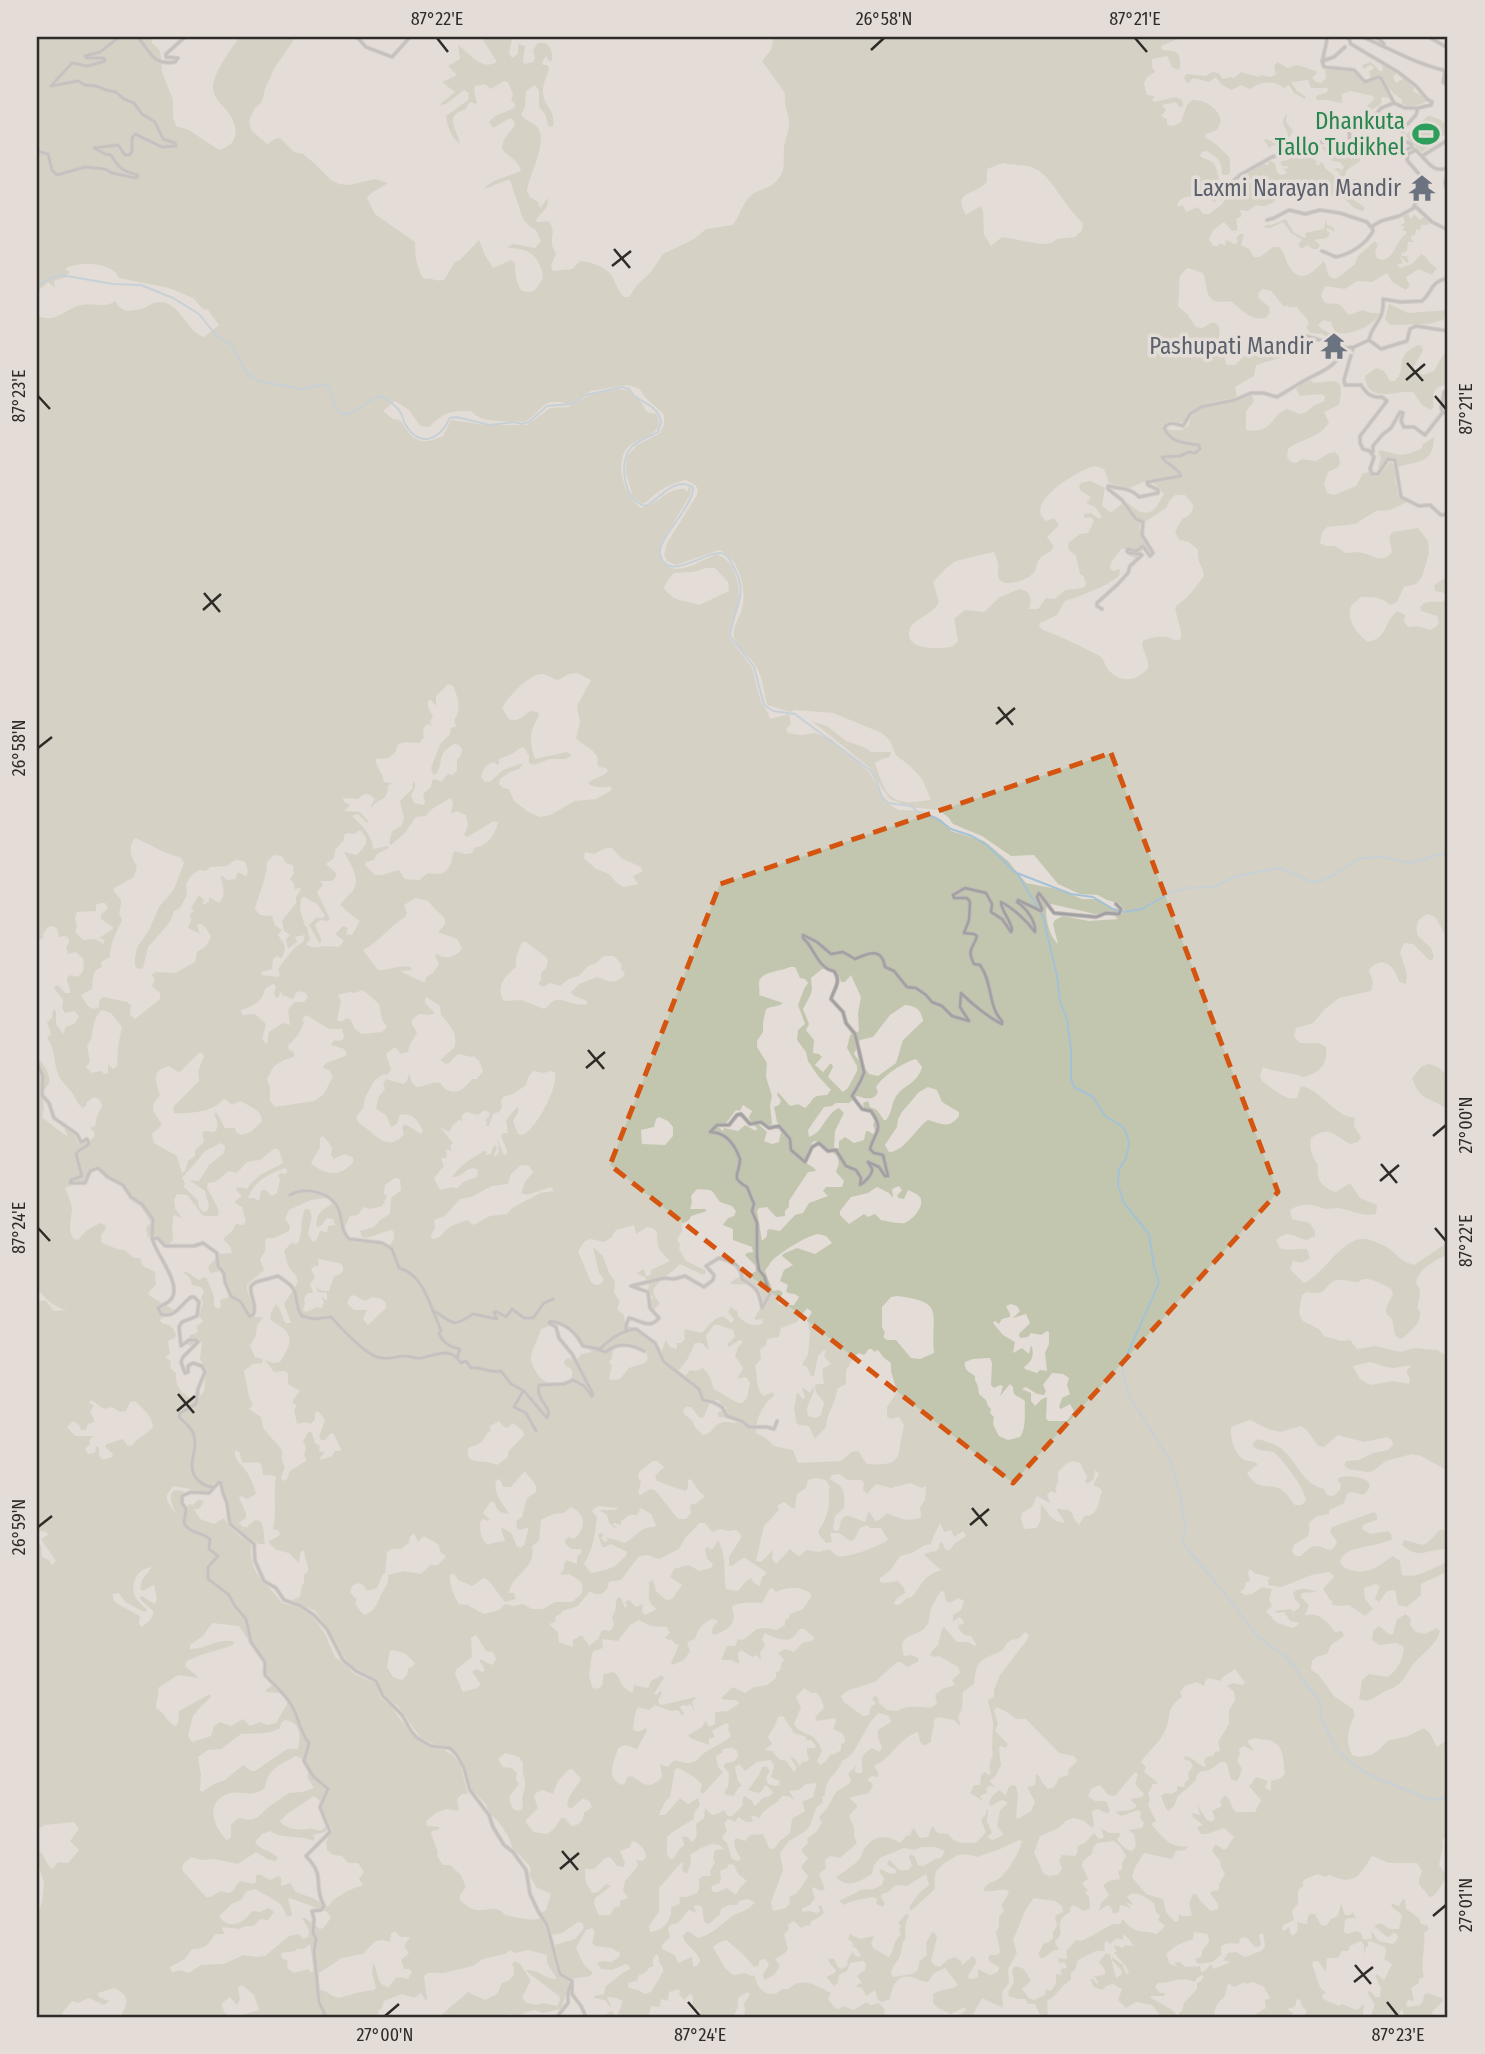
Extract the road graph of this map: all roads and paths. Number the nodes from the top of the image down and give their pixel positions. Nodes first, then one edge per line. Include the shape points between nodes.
1 (119, 37) edge
2 (137, 37) edge
3 (185, 37) edge
4 (357, 37) edge
5 (410, 37) edge
6 (1327, 37) edge
7 (1348, 37) edge
8 (1363, 37) edge
9 (1377, 37) edge
10 (1429, 37) edge
11 (1345, 47) dead end
12 (1387, 47) junction
13 (1448, 48) edge
14 (1322, 61) junction
15 (1448, 83) edge
16 (1394, 103) junction
17 (1418, 108) junction
18 (1395, 123) dead end
19 (1403, 129) junction
20 (1448, 140) edge
21 (1350, 145) junction
22 (1411, 148) junction
23 (1416, 150) junction
24 (37, 151) edge
25 (1422, 156) junction
26 (1448, 169) edge
27 (1216, 188) dead end
28 (1448, 193) edge
29 (1413, 208) junction
30 (1267, 220) dead end
31 (1371, 227) junction
32 (1448, 229) edge
33 (1322, 251) dead end
34 (1448, 278) edge
35 (1448, 331) edge
36 (1306, 335) dead end
37 (1369, 340) junction
38 (1344, 347) junction
39 (1353, 348) junction
40 (1448, 390) edge
41 (1443, 412) junction
42 (1448, 414) edge
43 (1371, 453) junction
44 (1448, 514) edge
45 (1102, 609) dead end
46 (1116, 904) dead end
47 (37, 1063) edge
48 (290, 1195) dead end
49 (152, 1239) junction
50 (553, 1299) dead end
51 (432, 1310) junction
52 (626, 1332) junction
53 (590, 1346) junction
54 (644, 1351) dead end
55 (457, 1358) junction
56 (523, 1391) junction
57 (777, 1422) dead end
58 (536, 1431) dead end
59 (214, 1487) junction
60 (572, 1981) junction
61 (326, 2017) edge
62 (557, 2017) edge
63 (586, 2017) edge

1 - 24 street via 85,57 105,61 88,66 72,63 51,86 78,81 116,92 155,121 164,140 176,146 161,146 135,134 129,155 118,145 93,148 111,155 118,166 137,178 85,167 56,175 47,154
2 - 3 street via 154,58 169,63 178,57 166,54
4 - 5 street via 366,47 392,57
6 - 14 street
7 - 17 street via 1351,44 1398,72 1433,102
8 - 12 street
9 - 12 street
10 - 13 street
11 - 14 street
12 - 15 street via 1443,70 1443,82
14 - 16 street via 1326,68 1354,70 1365,82 1381,78
16 - 17 street
16 - 21 street via 1381,108 1369,123 1351,123
17 - 19 street
18 - 19 street
19 - 22 street via 1404,141
20 - 25 street
21 - 22 street via 1372,145 1396,154
21 - 27 street via 1326,141 1272,157 1225,189
22 - 23 street
23 - 25 street
23 - 29 street via 1407,159 1423,179 1425,190
25 - 26 street via 1432,168
26 - 28 street
29 - 31 street
29 - 32 street
30 - 31 street via 1289,210 1320,211 1340,213
31 - 33 street via 1368,238 1349,253 1336,257
34 - 37 street via 1434,284 1422,301 1383,299 1384,310
35 - 37 street via 1416,326 1410,329 1407,341 1381,349
36 - 38 street
37 - 39 street
38 - 39 street
38 - 45 street via 1326,371 1277,397 1251,393 1201,407 1183,426 1166,426 1165,432 1174,441 1200,446 1195,453 1162,457 1181,476 1147,482 1158,494 1141,498 1132,491 1108,486 1143,522 1142,535 1153,553 1150,556 1143,546 1136,551 1128,549 1142,555 1097,603
39 - 43 street via 1345,385 1361,385 1370,396 1387,401 1360,436 1363,449
40 - 41 street via 1443,395
41 - 42 street
41 - 43 street via 1425,435 1414,427 1404,427 1400,411
43 - 44 street via 1372,474 1378,474 1388,459 1395,460 1401,497
46 - 52 street via 1119,914 1095,916 1054,913 1039,894 1041,911 1017,900 1034,922 1034,932 1001,902 1011,932 992,912 986,893 965,888 953,895 970,902 964,933 977,936 971,947 973,961 984,971 1002,1024 961,993 960,1007 969,1021 954,1017 916,988 907,987 885,967 881,956 869,953 855,959 831,954 803,935 823,966 837,974 838,986 831,999 855,1034 864,1072 852,1096 878,1123 870,1149 883,1155 888,1176 868,1162 872,1172 860,1185 862,1178 856,1170 846,1166 836,1150 828,1152 818,1143 805,1162 791,1150 790,1139 779,1126 750,1124 741,1114 728,1125 717,1125 710,1132 726,1136 740,1159 737,1180 747,1187 754,1204 757,1259 770,1294 762,1308 760,1294 742,1279 740,1269 719,1258 706,1266 714,1275 704,1287 685,1276 631,1286 648,1292 650,1309 659,1318 649,1325 629,1318
47 - 49 street via 43,1076 42,1095 54,1118 81,1142 88,1139 86,1148 76,1154 82,1176 70,1183 84,1184 96,1168 123,1185 153,1219
48 - 51 street via 306,1190 330,1199 338,1206 342,1230 349,1239 382,1243 392,1249 399,1268 419,1282
49 - 55 street via 158,1238 165,1246 204,1243 215,1251 231,1296 250,1316 256,1308 251,1286 276,1276 292,1287 302,1316 331,1317 376,1357 420,1358 442,1353
49 - 59 street via 168,1268 173,1292 158,1311 163,1316 171,1314 191,1297 200,1302 197,1316 179,1327 180,1345 192,1339 198,1342 181,1362 185,1373 194,1363 204,1367 204,1374 196,1404 178,1417 194,1435 196,1478 206,1487
50 - 51 street via 533,1318 524,1318 512,1309 506,1317 497,1312 497,1319 473,1314 454,1324
51 - 55 street via 441,1338 460,1349
52 - 53 street via 600,1349
52 - 57 street via 636,1329 646,1336 664,1362 699,1389 703,1401 722,1407 727,1416 749,1427 774,1429
53 - 54 street via 606,1352 613,1345 631,1345
53 - 56 street via 583,1346 575,1332 561,1322 550,1321 593,1394 573,1380 539,1385 547,1418
55 - 56 street via 471,1368 501,1371
56 - 58 street via 514,1407 526,1413
59 - 60 street via 221,1483 230,1524 254,1544 264,1581 284,1600 314,1615 343,1660 376,1681 417,1738 431,1746 450,1748 457,1755 470,1790 503,1845 526,1870 530,1894 547,1925 561,1974
59 - 61 street via 209,1493 182,1496 184,1523 210,1539 209,1549 218,1556 208,1567 208,1578 229,1595 246,1619 251,1642 265,1662 265,1675 289,1700 309,1743 304,1761 328,1789 320,1807 330,1832 306,1856 319,1872 324,1906 312,1912 312,1928 319,2002
60 - 62 street via 568,2004
60 - 63 street via 572,1994

